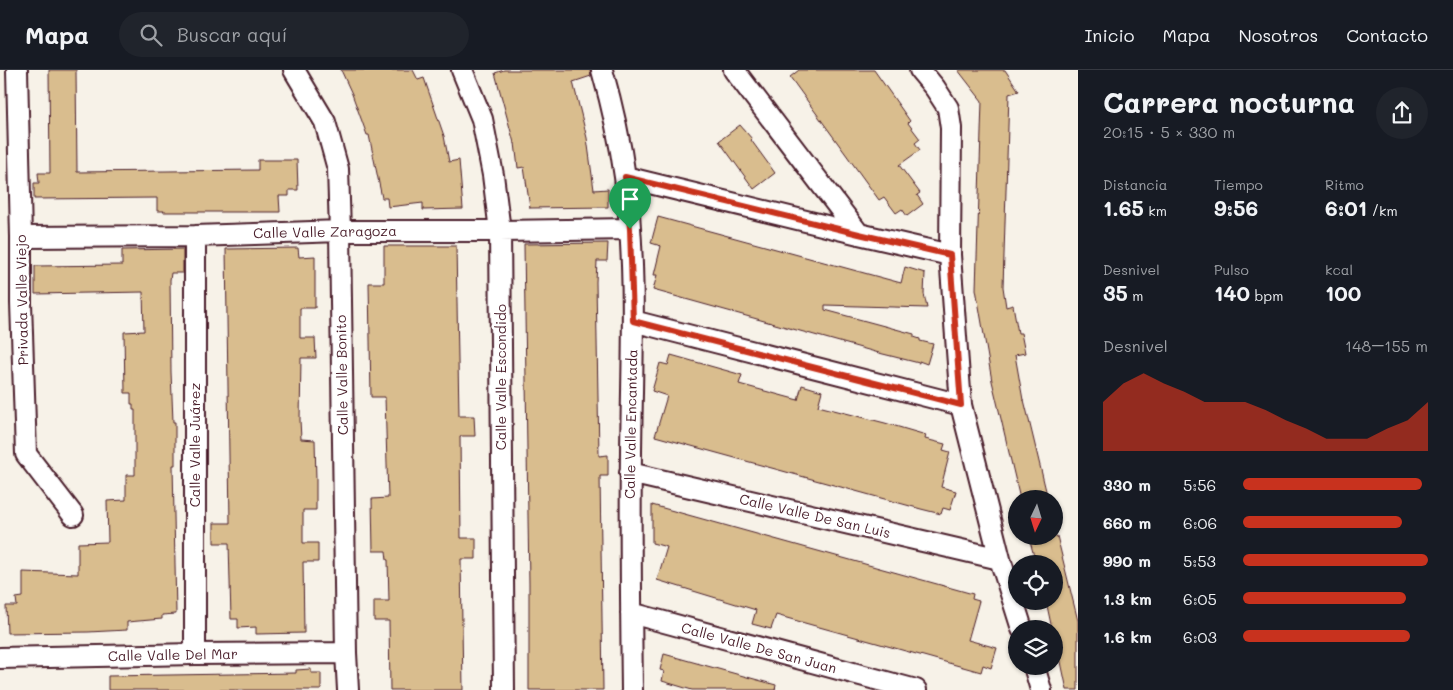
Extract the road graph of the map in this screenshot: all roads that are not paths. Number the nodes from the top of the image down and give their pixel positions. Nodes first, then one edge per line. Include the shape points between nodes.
1 (17, 70) edge
2 (294, 70) edge
3 (462, 70) edge
4 (602, 70) edge
5 (734, 70) edge
6 (920, 70) edge
7 (625, 177) junction
8 (630, 229) junction
9 (340, 231) junction
10 (500, 231) junction
11 (859, 234) junction
12 (195, 236) junction
13 (21, 237) junction
14 (950, 255) junction
15 (633, 321) junction
16 (961, 405) junction
17 (630, 473) junction
18 (73, 515) dead end
19 (1000, 559) junction
20 (631, 613) junction
21 (1019, 620) edge
22 (346, 653) junction
23 (195, 654) junction
24 (0, 658) edge
25 (1037, 675) edge
26 (348, 690) edge
27 (504, 690) edge
28 (632, 690) edge
29 (916, 690) edge
30 (1041, 690) edge

1 - 13 street, Privada Valle Viejo
2 - 9 street, Calle Valle Bonito via 326,122 338,169
3 - 10 street, Calle Valle Escondido via 482,119
4 - 7 street, Calle Valle Encantada via 615,116
5 - 11 street
6 - 14 street via 948,108 951,128
7 - 8 street, Calle Valle Encantada
7 - 11 street
8 - 10 street, Calle Valle Zaragoza
8 - 15 street, Calle Valle Encantada
9 - 10 street, Calle Valle Zaragoza
9 - 12 street, Calle Valle Zaragoza
9 - 22 street, Calle Valle Bonito
10 - 27 street, Calle Valle Escondido
11 - 14 street
12 - 13 street, Calle Valle Zaragoza
12 - 23 street, Calle Valle Juárez
13 - 18 street, Privada Valle Viejo via 26,454
14 - 16 street
15 - 16 street
15 - 17 street, Calle Valle Encantada
16 - 19 street
17 - 19 street, Calle Valle De San Luis
17 - 20 street, Calle Valle Encantada
19 - 21 street
20 - 28 street, Calle Valle Encantada
20 - 29 street, Calle Valle De San Juan
22 - 23 street, Calle Valle Del Mar
22 - 26 street, Calle Valle Bonito
23 - 24 street, Calle Valle Del Mar
25 - 30 street

